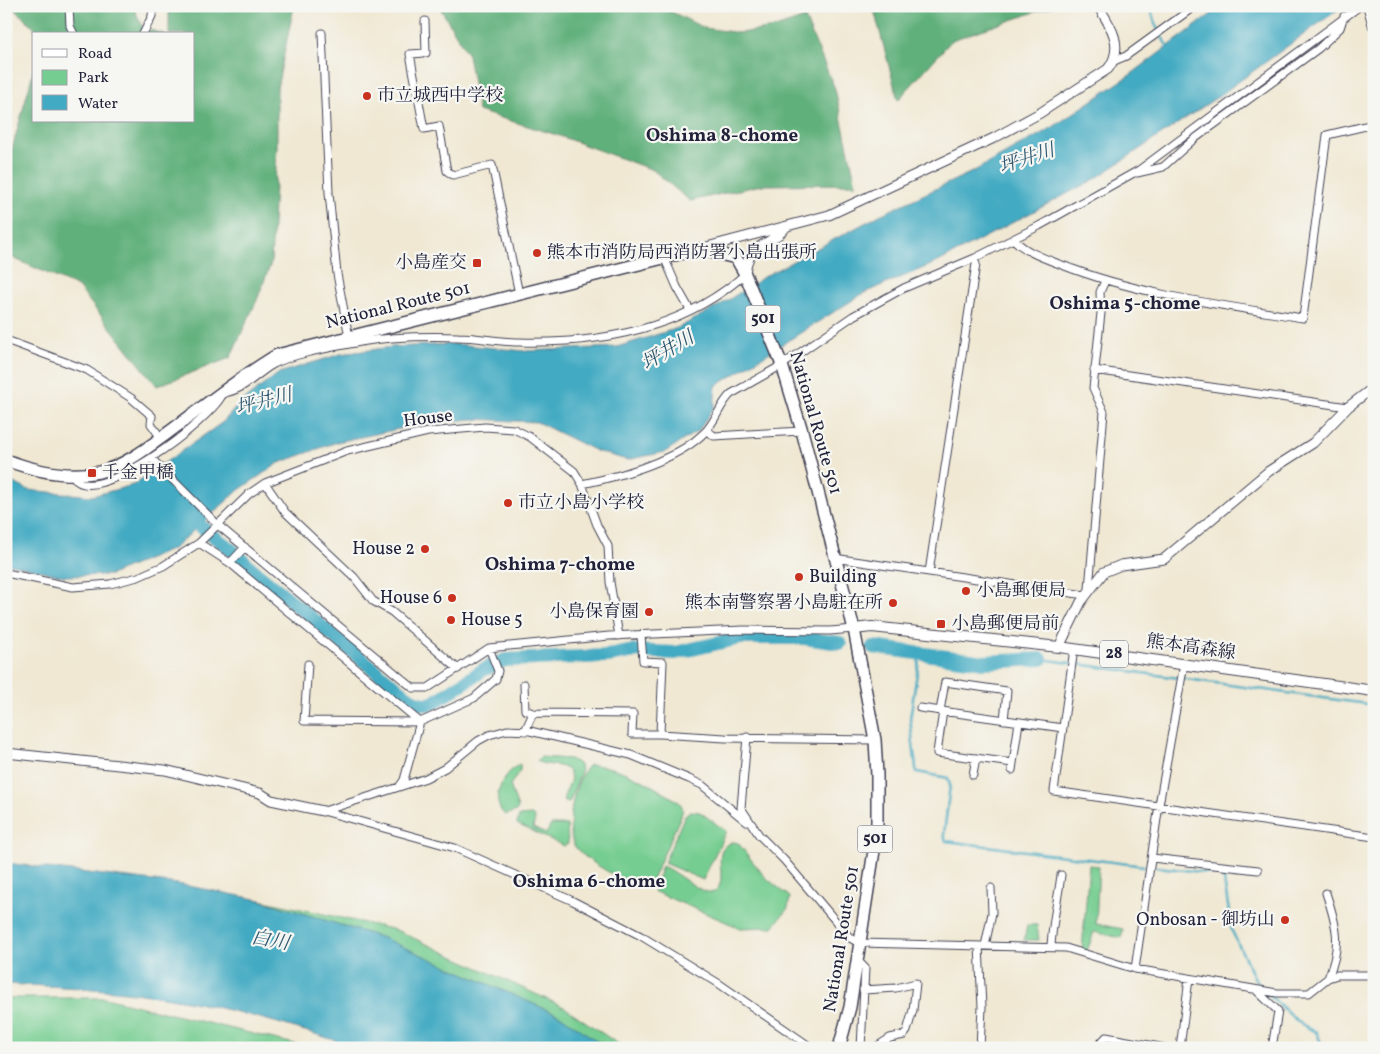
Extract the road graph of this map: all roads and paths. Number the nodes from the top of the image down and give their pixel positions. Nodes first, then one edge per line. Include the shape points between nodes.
1 (69, 6) edge
2 (153, 6) edge
3 (1098, 6) edge
4 (1195, 6) edge
5 (1360, 6) edge
6 (1368, 6) edge
7 (1344, 16) junction
8 (425, 21) dead end
9 (1374, 28) edge
10 (73, 32) edge
11 (144, 32) edge
12 (322, 32) dead end
13 (1114, 61) junction
14 (1374, 124) edge
15 (1132, 174) junction
16 (786, 227) junction
17 (1013, 239) junction
18 (699, 249) junction
19 (664, 256) junction
20 (976, 264) dead end
21 (746, 276) junction
22 (1105, 281) junction
23 (519, 294) junction
24 (690, 310) junction
25 (349, 337) junction
26 (6, 340) edge
27 (781, 363) junction
28 (1094, 370) junction
29 (1374, 387) edge
30 (223, 393) junction
31 (1348, 407) junction
32 (707, 430) junction
33 (802, 431) junction
34 (161, 438) junction
35 (6, 460) edge
36 (154, 460) junction
37 (73, 474) junction
38 (265, 483) junction
39 (582, 484) junction
40 (216, 524) junction
41 (200, 542) junction
42 (245, 547) junction
43 (834, 558) junction
44 (230, 563) junction
45 (929, 572) junction
46 (6, 573) edge
47 (1087, 592) junction
48 (854, 629) junction
49 (641, 635) junction
50 (620, 636) junction
51 (1059, 647) junction
52 (489, 648) junction
53 (1074, 649) junction
54 (308, 664) dead end
55 (1184, 664) junction
56 (458, 669) junction
57 (524, 684) dead end
58 (1374, 691) edge
59 (920, 708) dead end
60 (941, 711) junction
61 (533, 714) junction
62 (1004, 720) junction
63 (420, 722) junction
64 (1019, 722) junction
65 (1063, 728) junction
66 (525, 731) junction
67 (660, 734) junction
68 (747, 737) junction
69 (875, 740) junction
70 (6, 753) edge
71 (976, 758) junction
72 (973, 775) dead end
73 (398, 787) junction
74 (1159, 805) junction
75 (323, 811) junction
76 (756, 830) junction
77 (1374, 837) edge
78 (1152, 858) junction
79 (1258, 870) dead end
80 (1060, 875) dead end
81 (991, 888) dead end
82 (1326, 893) dead end
83 (859, 943) junction
84 (982, 946) junction
85 (1051, 947) junction
86 (857, 960) junction
87 (1135, 969) junction
88 (1374, 975) edge
89 (1328, 978) junction
90 (1189, 979) junction
91 (863, 990) junction
92 (1257, 991) junction
93 (876, 1047) edge
94 (812, 1048) edge
95 (839, 1048) edge
96 (861, 1048) edge
97 (980, 1048) edge
98 (1096, 1048) edge
99 (1165, 1048) edge
100 (1180, 1048) edge
101 (1272, 1048) edge

1 - 10 street
2 - 11 street
3 - 13 street via 1114,34
4 - 13 street via 1163,31
5 - 7 street
6 - 9 street
7 - 15 street
7 - 15 street via 1340,28 1319,48 1194,140 1163,167
8 - 23 street via 426,52 410,54 424,129 439,126 447,171 453,175 492,165
12 - 25 street via 329,193 337,274
13 - 16 street via 1108,69 1079,88 994,138 829,215
14 - 22 street via 1327,135 1303,318 1184,299
15 - 17 street
16 - 18 street
16 - 21 street via 782,233 756,248 746,263
17 - 22 street via 1024,250
17 - 27 street via 896,293
18 - 19 highway, National Route 501 / 501
18 - 21 highway, National Route 501 / 501 via 736,258
19 - 23 highway, National Route 501 / 501
19 - 24 street via 676,287
20 - 45 street
21 - 24 street
21 - 27 highway, National Route 501 / 501
22 - 28 street via 1100,292 1101,314
23 - 25 highway, National Route 501 / 501
24 - 30 street via 640,330 576,341 517,342 458,337 359,342 287,359 272,365 234,392
25 - 30 highway, National Route 501 / 501 via 277,355
26 - 34 street via 87,370 131,398 152,416 151,424
27 - 32 street via 725,400
27 - 33 highway, National Route 501 / 501
28 - 31 street
28 - 47 street via 1093,388 1104,412
29 - 31 street
30 - 34 highway, National Route 501 / 501
30 - 36 street via 221,400 207,414
31 - 47 street via 1313,443 1269,470 1164,559 1121,565 1104,572
32 - 33 street via 714,436
32 - 39 street via 638,470
33 - 43 highway, National Route 501 / 501
34 - 37 highway, National Route 501 / 501 via 114,467
35 - 37 highway, National Route 501 / 501
36 - 37 street via 97,483 80,482
36 - 40 street
38 - 39 street, House via 374,443 428,432 485,427 514,429 530,438 574,471
38 - 40 street, House
38 - 56 street via 285,512 354,577 373,601 392,612
39 - 50 street, House via 608,546 610,582
40 - 41 street, House
40 - 42 street
41 - 44 street
41 - 46 street, House via 163,566 110,584 73,587
42 - 44 street
42 - 56 street via 413,688 428,688
43 - 45 street
43 - 48 highway, National Route 501 / 501
44 - 63 street
45 - 47 street
47 - 51 street
48 - 49 street
48 - 51 main road, 熊本高森線 / 28 via 872,627
48 - 69 highway, National Route 501 / 501
49 - 50 street
49 - 67 street via 643,660 663,662
50 - 52 street
51 - 53 main road, 熊本高森線 / 28
52 - 56 street
52 - 63 street via 498,671 496,679 474,698
53 - 55 main road, 熊本高森線 / 28
53 - 65 street
54 - 63 street via 304,721
55 - 58 main road, 熊本高森線 / 28
55 - 74 street
57 - 61 street via 525,710
59 - 60 street
60 - 62 street
60 - 62 street via 945,682 1007,691
60 - 71 street via 937,753
61 - 66 street
61 - 67 street via 632,714 632,734
62 - 64 street
63 - 73 street via 404,780
64 - 65 street
64 - 71 street via 1012,767
65 - 74 street via 1054,791
66 - 73 street via 489,734 445,768
66 - 76 street via 550,734 631,756 689,779 734,809
67 - 68 street
68 - 69 street
68 - 76 street via 742,808
69 - 83 highway, National Route 501 / 501 via 877,831
70 - 75 street via 165,770
71 - 72 street
73 - 75 street
74 - 77 street
74 - 78 street
75 - 94 street via 455,848 564,897 641,936 718,983
76 - 83 street via 850,938
78 - 79 street
78 - 87 street
80 - 85 street via 1058,903 1052,918
81 - 84 street via 992,913
82 - 89 street via 1337,935
83 - 84 street
83 - 86 highway, National Route 501 / 501
84 - 85 street
84 - 97 street
85 - 87 street via 1066,948
86 - 91 street via 865,968
86 - 95 highway, National Route 501 / 501 via 850,1007
87 - 90 street
88 - 89 street
89 - 92 street via 1309,992
90 - 92 street
90 - 100 street
91 - 93 street via 916,983 907,1031
91 - 96 street
92 - 101 street via 1278,1011
98 - 99 street via 1106,1037

